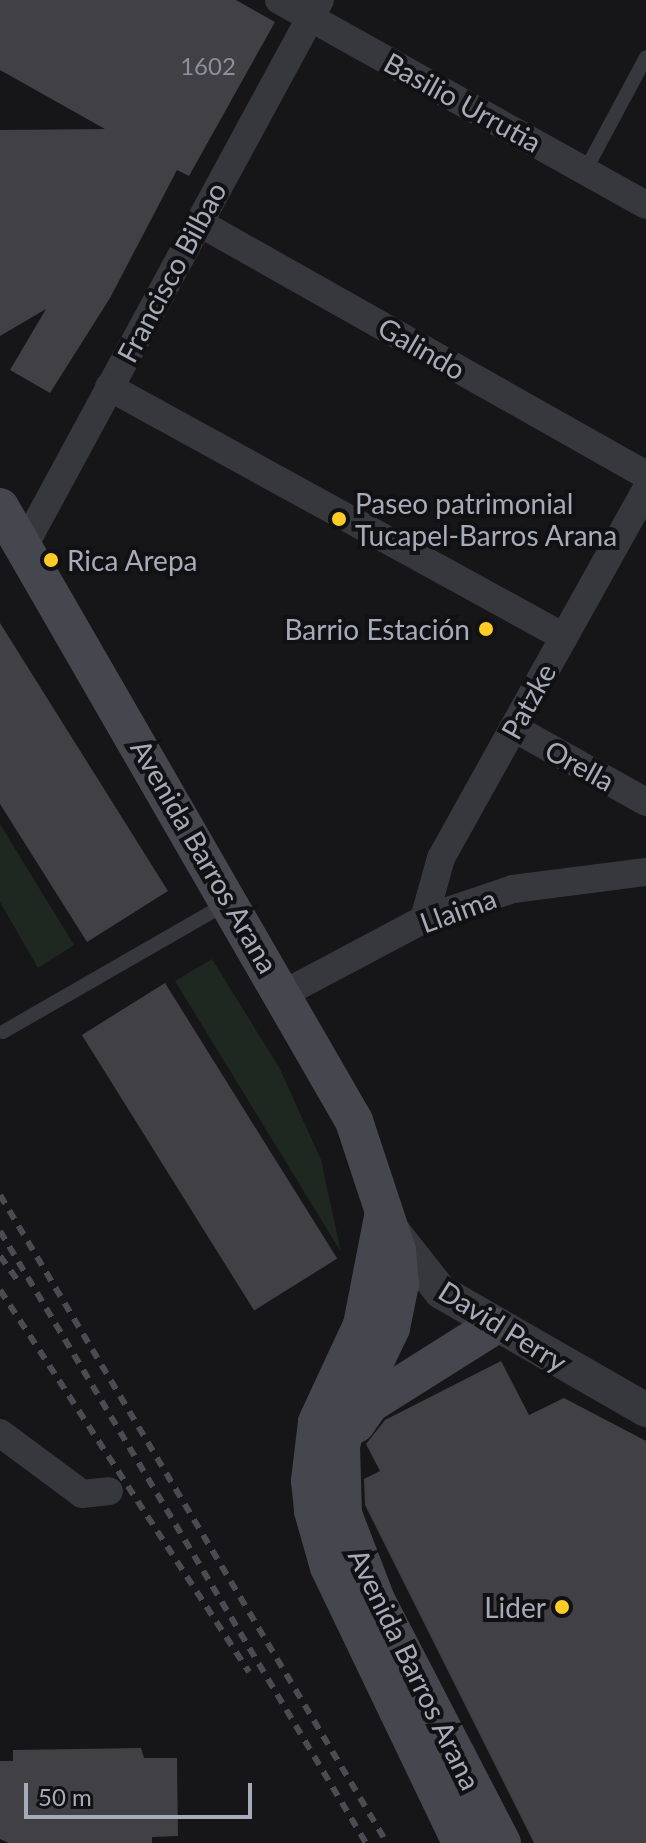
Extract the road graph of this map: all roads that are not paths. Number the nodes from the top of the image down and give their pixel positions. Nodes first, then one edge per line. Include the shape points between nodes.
1 (279, 0) edge
2 (315, 9) edge
3 (646, 57) edge
4 (585, 171) junction
5 (646, 205) edge
6 (198, 222) junction
7 (109, 387) junction
8 (646, 475) edge
9 (643, 503) edge
10 (0, 507) edge
11 (24, 546) junction
12 (564, 637) junction
13 (514, 728) junction
14 (646, 802) edge
15 (646, 872) edge
16 (231, 901) junction
17 (424, 919) junction
18 (285, 993) junction
19 (3, 1032) dead end
20 (383, 1217) junction
21 (494, 1326) junction
22 (646, 1410) edge
23 (0, 1433) edge
24 (341, 1446) junction
25 (109, 1491) dead end
26 (461, 1843) edge
27 (502, 1843) edge

1 - 2 street, Basilio Urrutia
2 - 4 street, Basilio Urrutia
2 - 6 street, Francisco Bilbao
3 - 4 lane
4 - 5 street, Basilio Urrutia
6 - 7 street, Francisco Bilbao
6 - 8 street, Galindo
7 - 11 street, Francisco Bilbao
7 - 12 street
9 - 12 street, Patzke
10 - 11 main road, Avenida Barros Arana
11 - 16 main road, Avenida Barros Arana
12 - 13 street, Patzke
13 - 14 street, Orella
13 - 17 street, Patzke via 441,858
15 - 17 street, Llaima via 513,889
16 - 18 main road, Avenida Barros Arana
16 - 19 lane
17 - 18 street, Llaima
18 - 20 main road, Avenida Barros Arana via 354,1121
20 - 21 street, David Perry via 441,1292
20 - 24 main road, Avenida Barros Arana via 397,1251 398,1299
20 - 26 main road, Avenida Barros Arana via 362,1325 317,1422 313,1511 329,1567
21 - 22 street, David Perry
21 - 24 main road via 370,1404
23 - 25 street via 82,1494
24 - 27 main road, Avenida Barros Arana via 343,1514 376,1600

